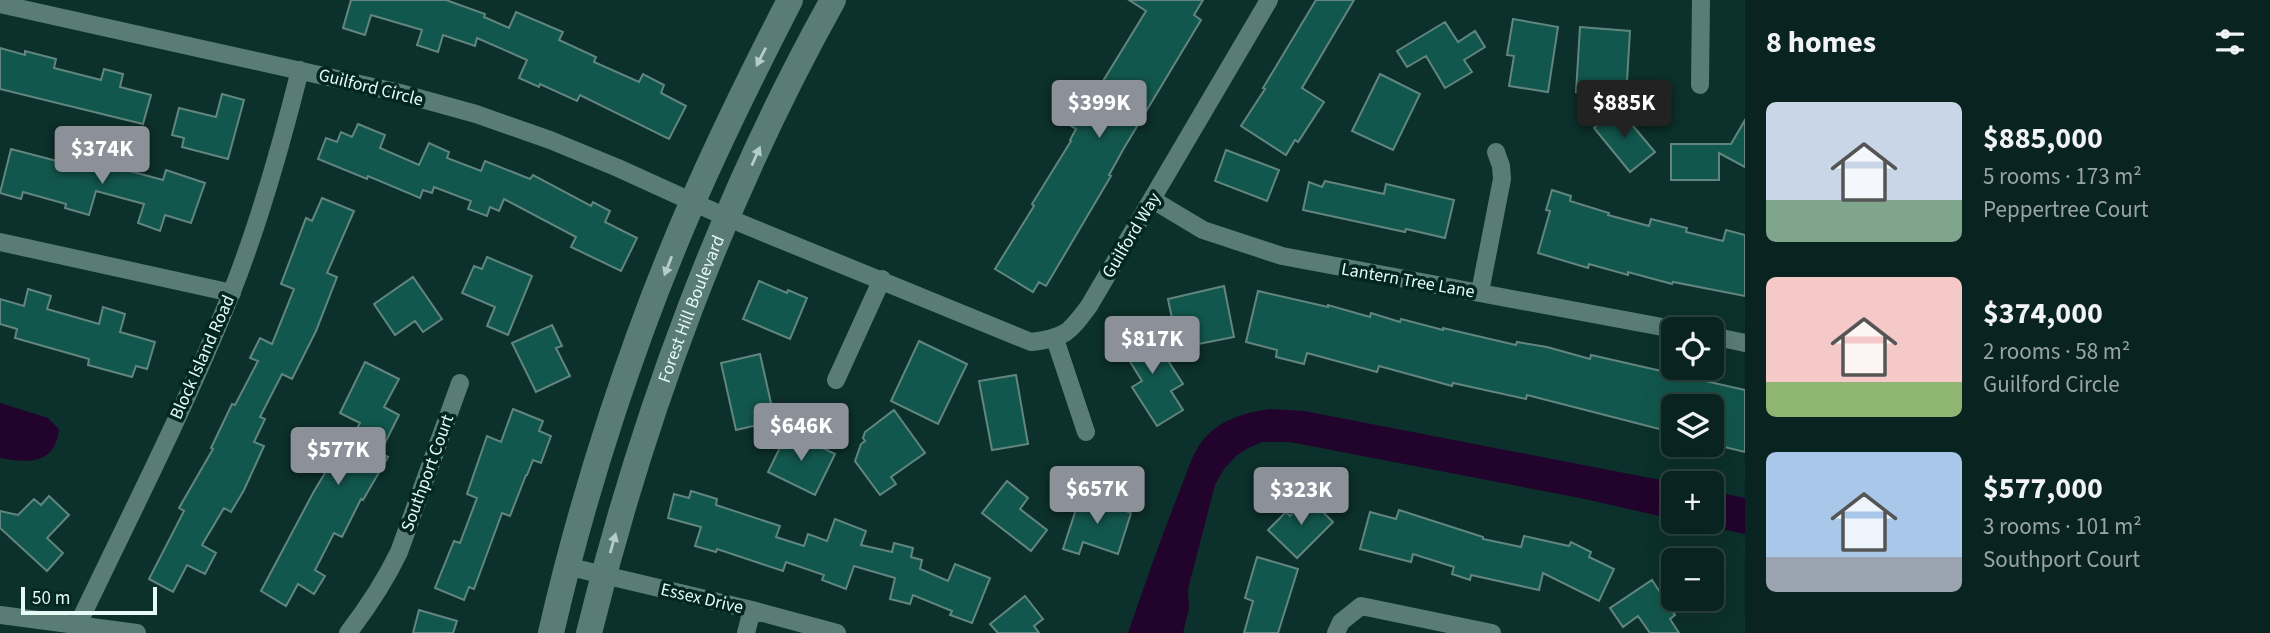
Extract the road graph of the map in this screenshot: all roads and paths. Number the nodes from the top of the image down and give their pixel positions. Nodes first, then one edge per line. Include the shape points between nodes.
1 (790, 0) edge
2 (832, 0) edge
3 (1269, 0) edge
4 (1701, 0) edge
5 (0, 4) edge
6 (300, 69) junction
7 (1700, 85) dead end
8 (1496, 152) dead end
9 (1153, 200) junction
10 (692, 202) junction
11 (727, 218) junction
12 (0, 242) edge
13 (882, 279) junction
14 (1479, 292) junction
15 (232, 293) junction
16 (1661, 327) edge
17 (1055, 339) junction
18 (1724, 339) edge
19 (1745, 343) edge
20 (836, 380) dead end
21 (460, 383) dead end
22 (1086, 432) dead end
23 (566, 566) junction
24 (604, 575) junction
25 (752, 610) junction
26 (0, 615) edge
27 (76, 629) edge
28 (137, 633) edge
29 (348, 633) edge
30 (551, 633) edge
31 (589, 633) edge
32 (746, 633) edge
33 (837, 633) edge
34 (1336, 633) edge
35 (1492, 633) edge

1 -> 10 main road
11 -> 2 main road, Forest Hill Boulevard
3 - 9 street, Guilford Way
4 - 7 street
5 - 6 street, Guilford Circle
6 - 10 street, Guilford Circle via 476,114 584,154
6 - 15 street, Block Island Road via 270,181
8 - 14 street via 1502,179
9 - 14 street, Lantern Tree Lane via 1203,230 1282,256
9 - 17 street, Guilford Way via 1089,306 1076,324
10 - 11 street, Guilford Circle
10 -> 23 main road via 640,338
11 - 13 street
24 -> 11 main road, Forest Hill Boulevard via 673,355
12 - 15 street
13 - 17 street via 1031,342
13 - 20 street
14 - 16 street, Lantern Tree Lane
15 - 27 street, Block Island Road
17 - 22 street
18 - 19 street
21 - 29 street, Southport Court via 399,552
23 - 24 street, Essex Drive
23 - 30 main road
24 - 25 street, Essex Drive
24 - 31 main road, Forest Hill Boulevard
25 - 32 street
25 - 33 street, Essex Drive
26 - 27 street
27 - 28 street
34 - 35 street via 1341,622 1361,606

